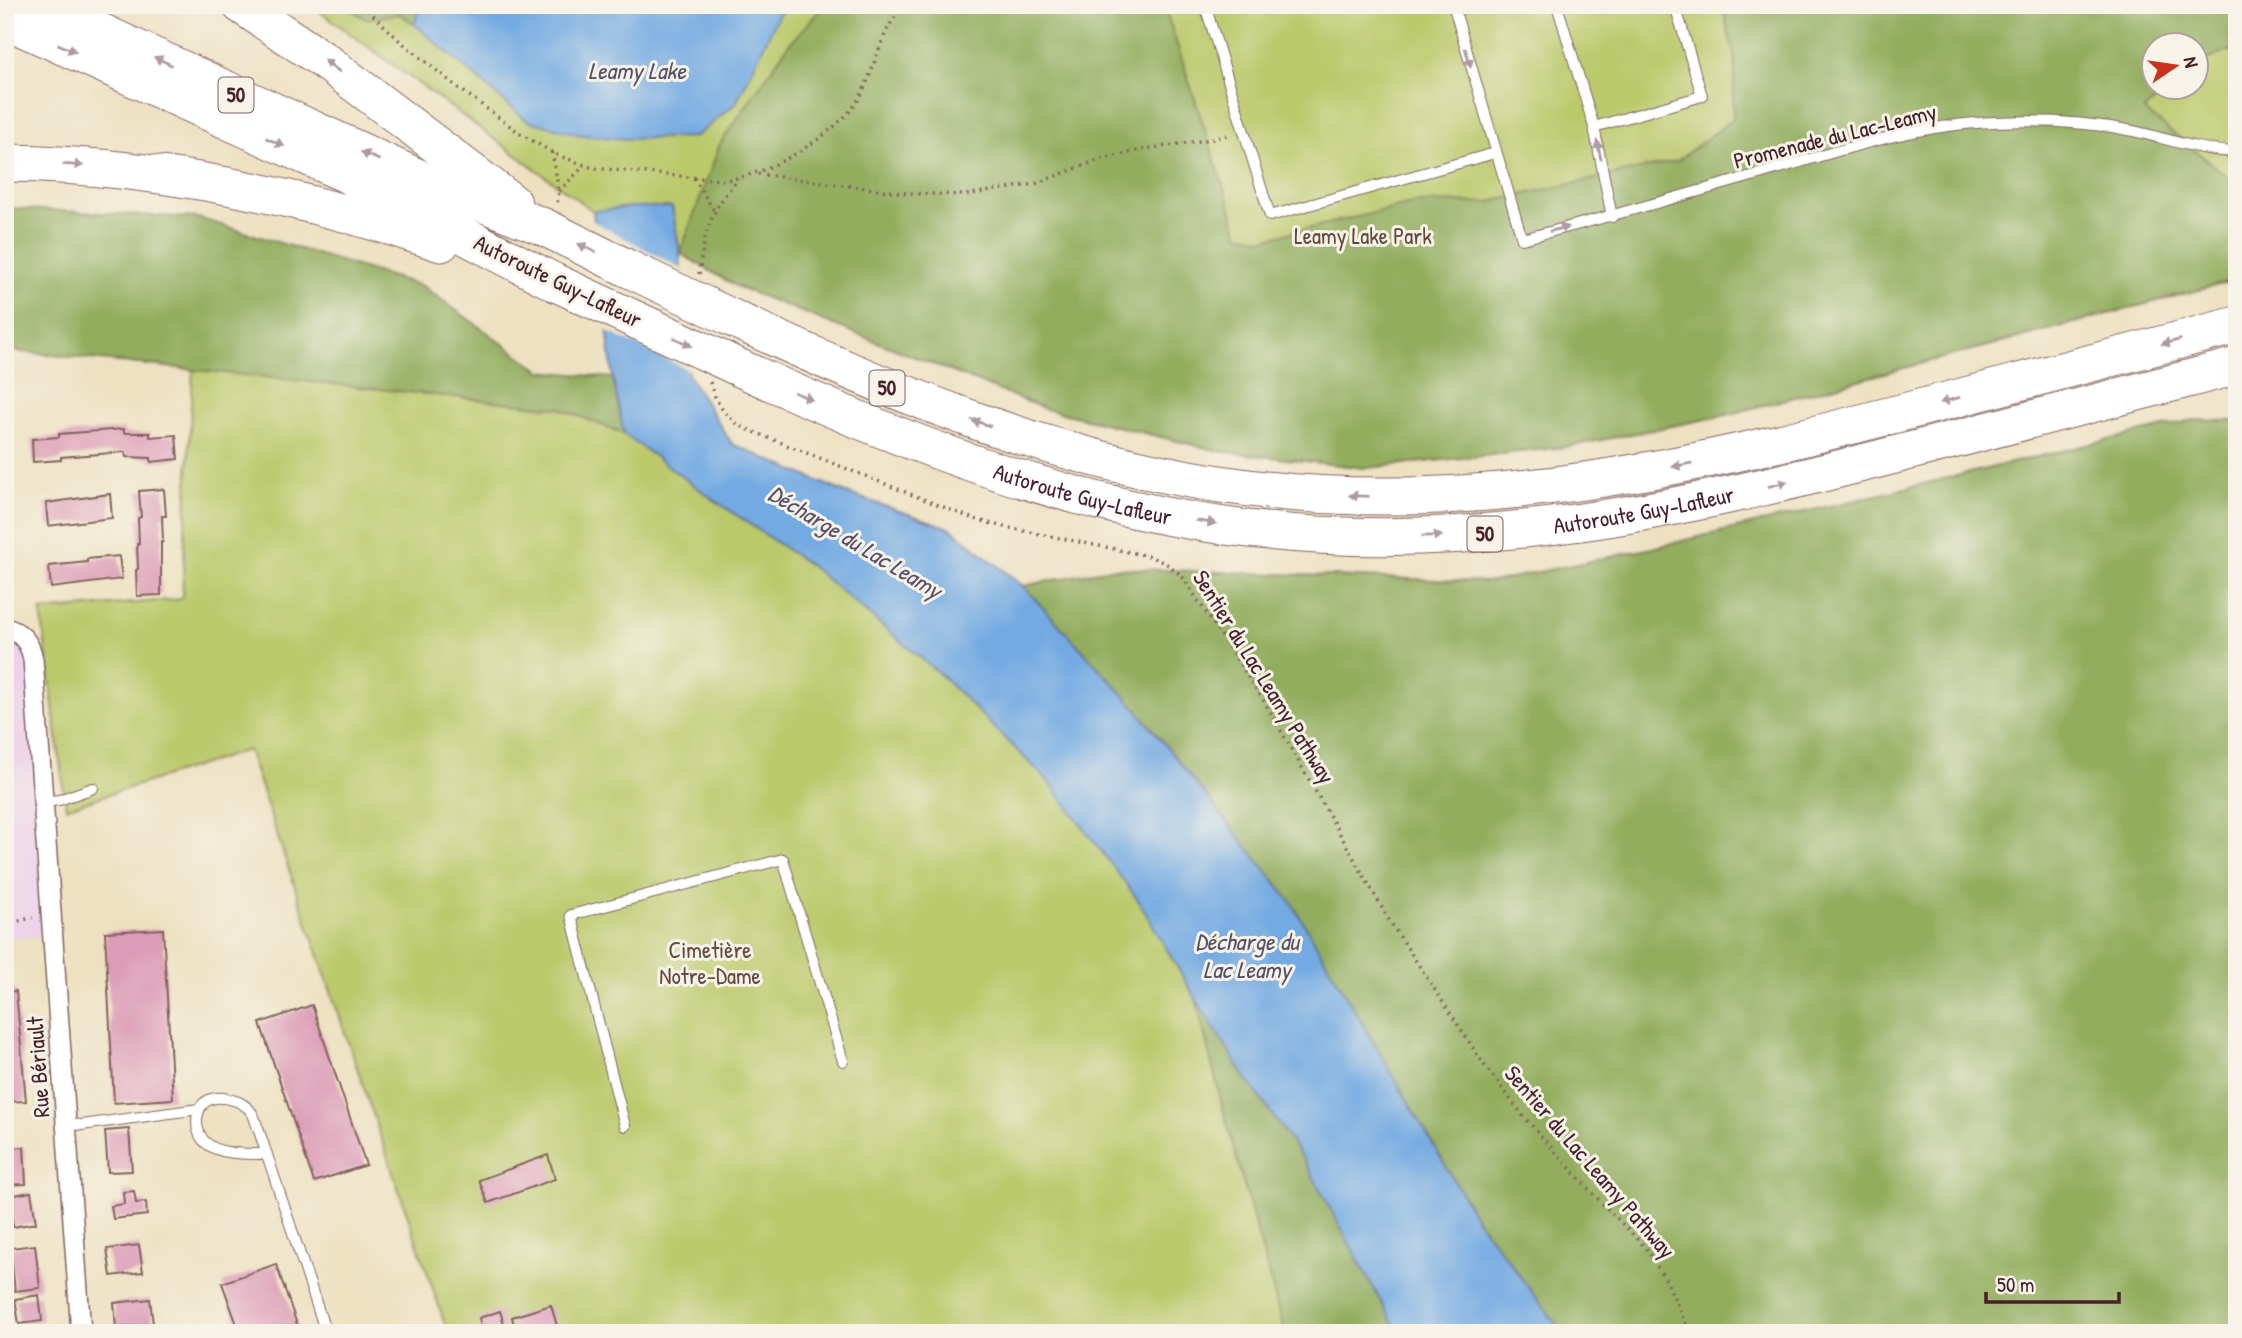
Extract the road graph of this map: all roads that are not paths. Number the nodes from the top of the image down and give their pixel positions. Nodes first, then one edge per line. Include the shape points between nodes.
1 (42, 5) edge
2 (241, 5) edge
3 (1205, 5) edge
4 (1474, 5) edge
5 (1557, 5) edge
6 (1675, 5) edge
7 (5, 20) edge
8 (1594, 127) junction
9 (2237, 152) edge
10 (1495, 153) junction
11 (5, 163) edge
12 (550, 216) junction
13 (1612, 217) junction
14 (554, 282) junction
15 (2237, 326) edge
16 (2237, 366) edge
17 (12, 631) edge
18 (93, 788) dead end
19 (43, 802) junction
20 (843, 1061) dead end
21 (199, 1110) junction
22 (66, 1124) junction
23 (625, 1126) dead end
24 (267, 1154) junction
25 (81, 1333) edge
26 (326, 1333) edge

12 -> 1 highway, Autoroute Guy-Lafleur / 50 via 432,184
12 -> 2 highway
3 - 10 lane via 1270,216
4 -> 10 lane via 1455,11
5 - 8 lane
6 - 8 lane via 1702,96
7 -> 14 highway, Autoroute Guy-Lafleur / 50 via 346,174
13 -> 8 lane
9 - 13 lane, Promenade du Lac-Leamy via 2208,151 2092,125 1992,122 1892,137
10 -> 13 lane, Promenade du Lac-Leamy via 1522,239
11 -> 14 highway via 138,170 253,191 375,222
15 -> 12 highway, Autoroute Guy-Lafleur / 50, bridge via 1669,468 1469,495 1317,494 1247,488 1153,471 990,427 732,318
14 -> 16 highway, Autoroute Guy-Lafleur / 50, bridge via 724,369 1026,480 1169,516 1303,534 1457,536 1617,518 1818,475
17 - 19 street, Rue Bériault via 26,640 33,659
18 - 19 lane
19 - 22 street, Rue Bériault
20 - 23 lane via 783,859 571,915
21 - 22 lane
21 - 24 lane via 199,1133 209,1146 224,1152
21 - 24 lane via 204,1102 216,1098 245,1107 253,1113
22 - 25 street, Rue Bériault
24 - 26 lane

